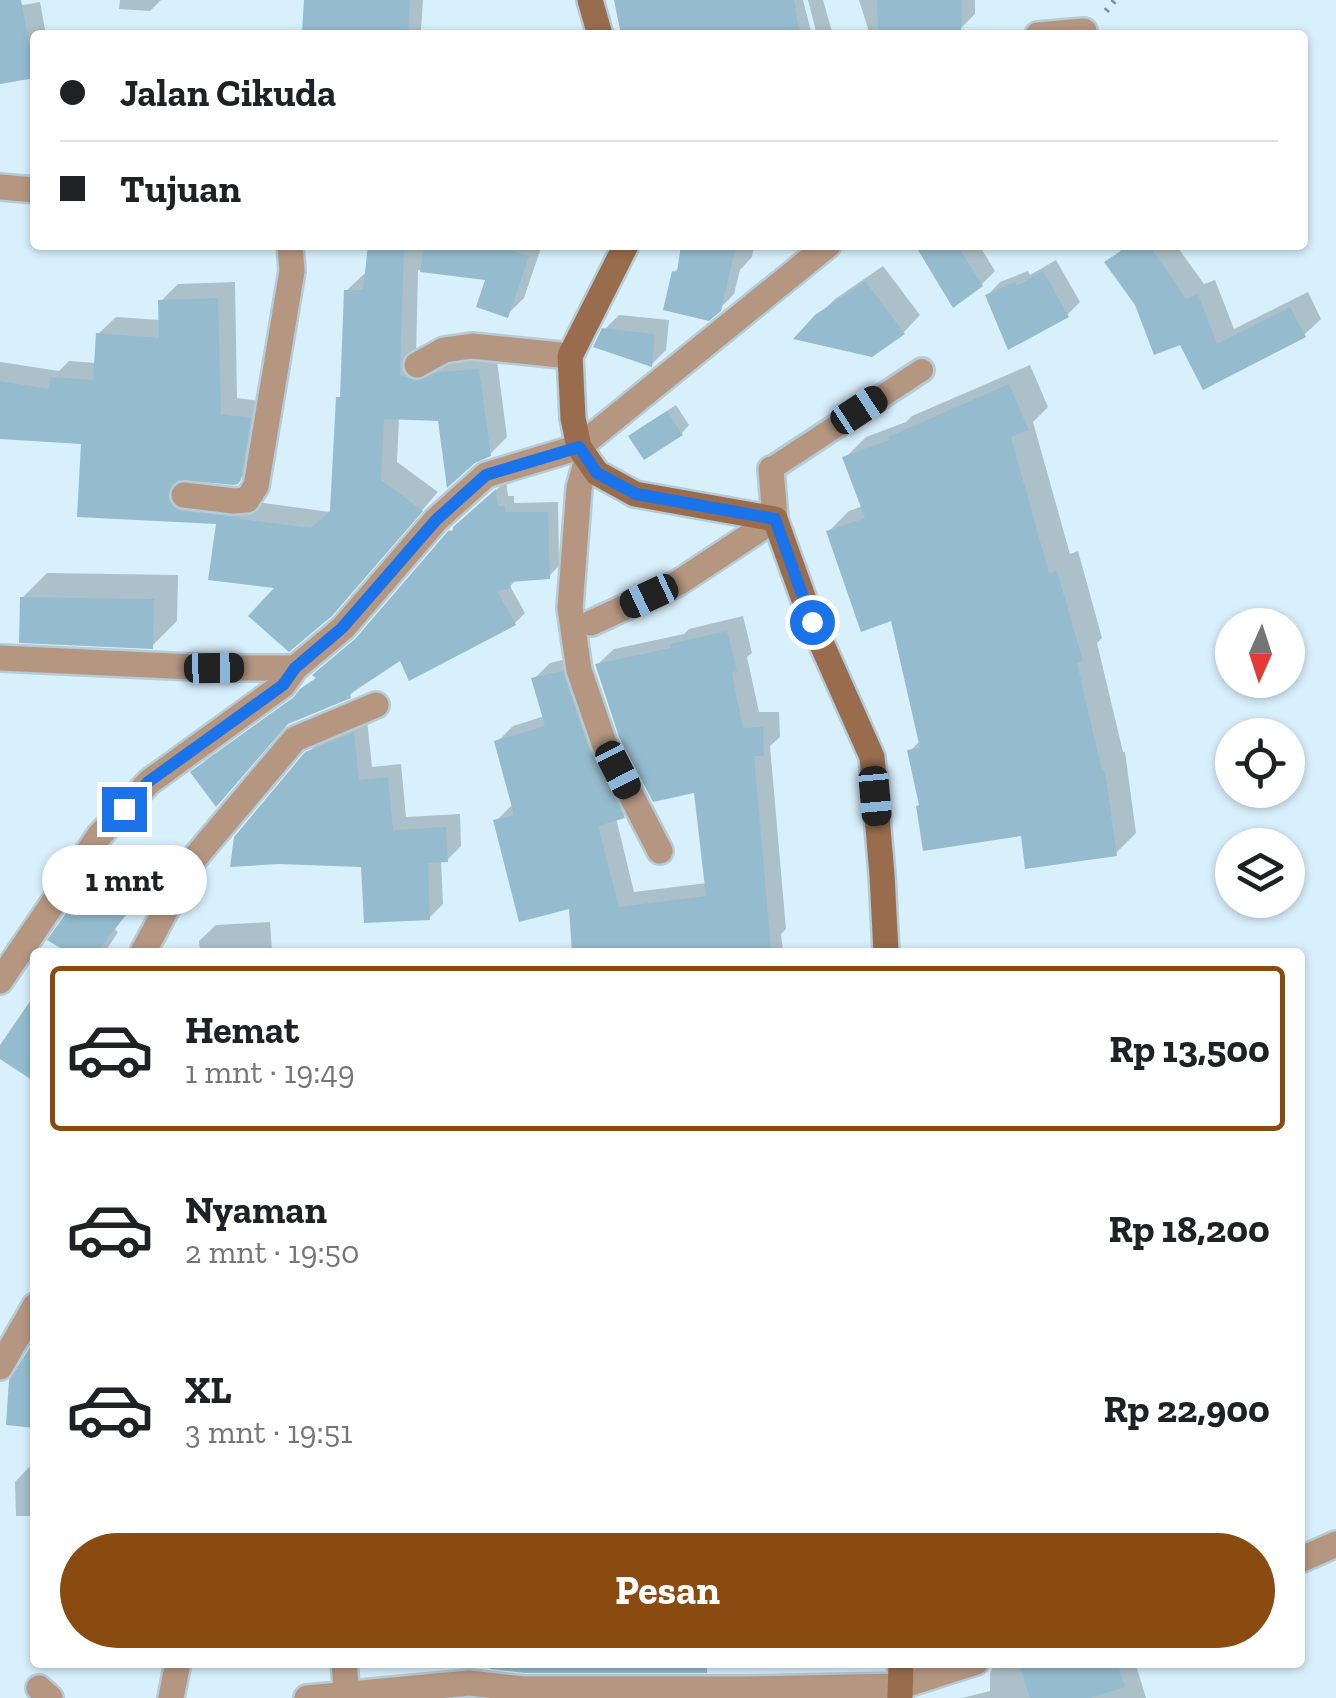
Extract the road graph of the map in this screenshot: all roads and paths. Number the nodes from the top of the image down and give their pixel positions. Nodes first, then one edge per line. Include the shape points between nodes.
1 (590, 0) edge
2 (599, 30) edge
3 (0, 187) edge
4 (30, 190) edge
5 (290, 250) edge
6 (623, 250) edge
7 (822, 250) edge
8 (570, 356) junction
9 (417, 365) dead end
10 (922, 370) dead end
11 (583, 453) junction
12 (770, 469) joint
13 (184, 495) dead end
14 (775, 519) junction
15 (591, 623) dead end
16 (0, 658) edge
17 (295, 668) junction
18 (376, 705) dead end
19 (660, 851) dead end
20 (146, 948) edge
21 (886, 948) edge
22 (0, 981) edge
23 (30, 1315) edge
24 (0, 1367) edge
25 (1336, 1544) edge
26 (1305, 1558) edge
27 (177, 1668) edge
28 (345, 1668) edge
29 (954, 1668) edge
30 (901, 1682) edge
31 (347, 1697) edge
32 (170, 1698) edge
33 (308, 1698) edge

1 - 2 street
3 - 4 street
5 - 13 street via 256,486 247,500
6 - 8 street
7 - 11 street
8 - 9 street via 472,346 444,350
8 - 11 street
10 - 12 lane
11 - 14 street via 597,473 636,494
11 - 17 street via 486,475 436,520 342,628
11 - 19 street via 570,608 579,670 604,743
12 - 14 street
14 - 15 street via 678,584
14 - 21 street via 872,757
16 - 17 street
17 - 22 street via 283,685 148,782 99,836
18 - 20 street via 295,739 194,860
23 - 24 street
25 - 26 street
27 - 32 street
28 - 31 street
29 - 30 street
30 - 31 street via 745,1689 470,1683
31 - 33 street

